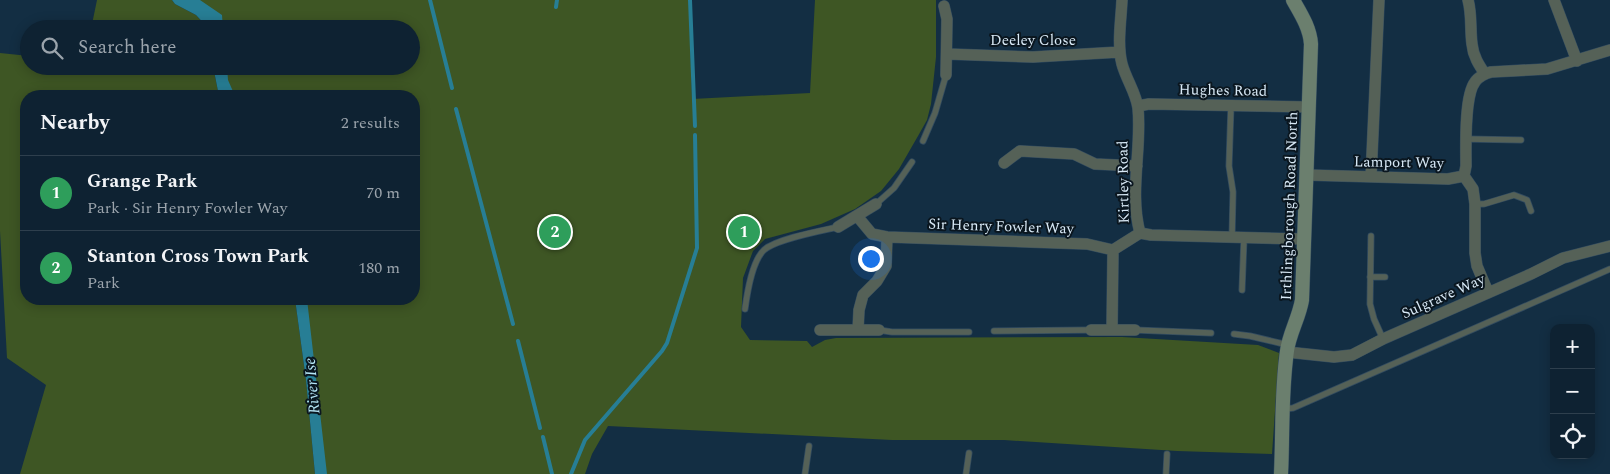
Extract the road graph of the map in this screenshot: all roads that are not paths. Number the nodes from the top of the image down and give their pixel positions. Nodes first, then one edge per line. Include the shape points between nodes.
1 (1122, 0) edge
2 (1293, 0) edge
3 (1379, 0) edge
4 (1468, 0) edge
5 (1554, 0) edge
6 (944, 6) dead end
7 (1610, 50) edge
8 (1120, 52) junction
9 (947, 54) junction
10 (1577, 61) junction
11 (1485, 74) junction
12 (946, 75) joint
13 (1231, 105) junction
14 (1138, 106) junction
15 (1309, 107) junction
16 (1467, 139) junction
17 (1521, 140) dead end
18 (923, 141) dead end
19 (912, 162) dead end
20 (1004, 163) dead end
21 (1137, 166) junction
22 (1307, 175) junction
23 (1464, 176) junction
24 (1371, 177) junction
25 (876, 204) joint
26 (1475, 204) junction
27 (1531, 210) dead end
28 (857, 216) junction
29 (838, 227) joint
30 (1140, 233) junction
31 (1371, 236) dead end
32 (887, 237) junction
33 (1232, 238) junction
34 (1244, 238) junction
35 (1303, 239) junction
36 (1610, 246) edge
37 (1113, 250) junction
38 (1610, 269) edge
39 (1370, 277) junction
40 (1385, 278) dead end
41 (1242, 290) dead end
42 (1488, 292) junction
43 (745, 310) dead end
44 (820, 330) dead end
45 (858, 330) junction
46 (879, 330) joint
47 (1091, 330) joint
48 (1112, 330) junction
49 (1135, 330) joint
50 (994, 331) dead end
51 (969, 332) dead end
52 (1211, 333) dead end
53 (1234, 334) dead end
54 (1383, 339) junction
55 (1287, 348) junction
56 (1284, 409) junction
57 (809, 446) dead end
58 (969, 453) dead end
59 (1167, 454) dead end
60 (805, 474) edge
61 (966, 474) edge
62 (1166, 474) edge
63 (1281, 474) edge

1 - 8 street, Kirtley Road
2 - 15 main road, Irthlingborough Road North via 1310,37
3 - 24 street
4 - 11 street via 1472,46
5 - 10 street
6 - 9 street
7 - 10 street
8 - 9 street, Deeley Close via 1033,57
8 - 14 street, Kirtley Road
9 - 12 street
10 - 11 street via 1548,69
11 - 16 street, Lamport Way via 1475,82 1469,96
12 - 18 lane
13 - 14 street, Hughes Road
13 - 15 street, Hughes Road
13 - 33 lane
14 - 21 street, Kirtley Road
15 - 22 main road, Irthlingborough Road North
16 - 17 lane
16 - 23 street, Lamport Way
19 - 25 lane via 894,188
20 - 21 street via 1020,151 1074,154 1095,164
21 - 30 street, Kirtley Road
22 - 24 street, Lamport Way
22 - 35 main road, Irthlingborough Road North
23 - 24 street, Lamport Way via 1448,179
23 - 26 street via 1473,189
25 - 28 street
26 - 27 lane via 1514,195 1527,200
26 - 42 street via 1475,253
28 - 29 street
28 - 32 street, Sir Henry Fowler Way via 872,234
29 - 43 lane via 773,244 762,251 749,282
30 - 33 street, Kirtley Road
30 - 37 street
31 - 39 lane
32 - 37 street, Sir Henry Fowler Way via 1087,244
32 - 45 street via 886,266 863,295
33 - 34 street, Kirtley Road
34 - 35 street, Kirtley Road
34 - 41 lane
35 - 55 main road, Irthlingborough Road North via 1302,300
36 - 42 street, Sulgrave Way via 1563,258
37 - 48 street
38 - 56 lane via 1293,408
39 - 40 lane
39 - 54 lane via 1370,304
42 - 54 street, Sulgrave Way
44 - 45 street
45 - 46 street
46 - 51 lane
47 - 48 street
47 - 50 lane
48 - 49 street
49 - 52 lane
53 - 55 lane
54 - 55 street, Sulgrave Way via 1352,355 1334,357
55 - 56 main road, Irthlingborough Road North
56 - 63 main road, Irthlingborough Road North
57 - 60 lane
58 - 61 lane
59 - 62 lane

